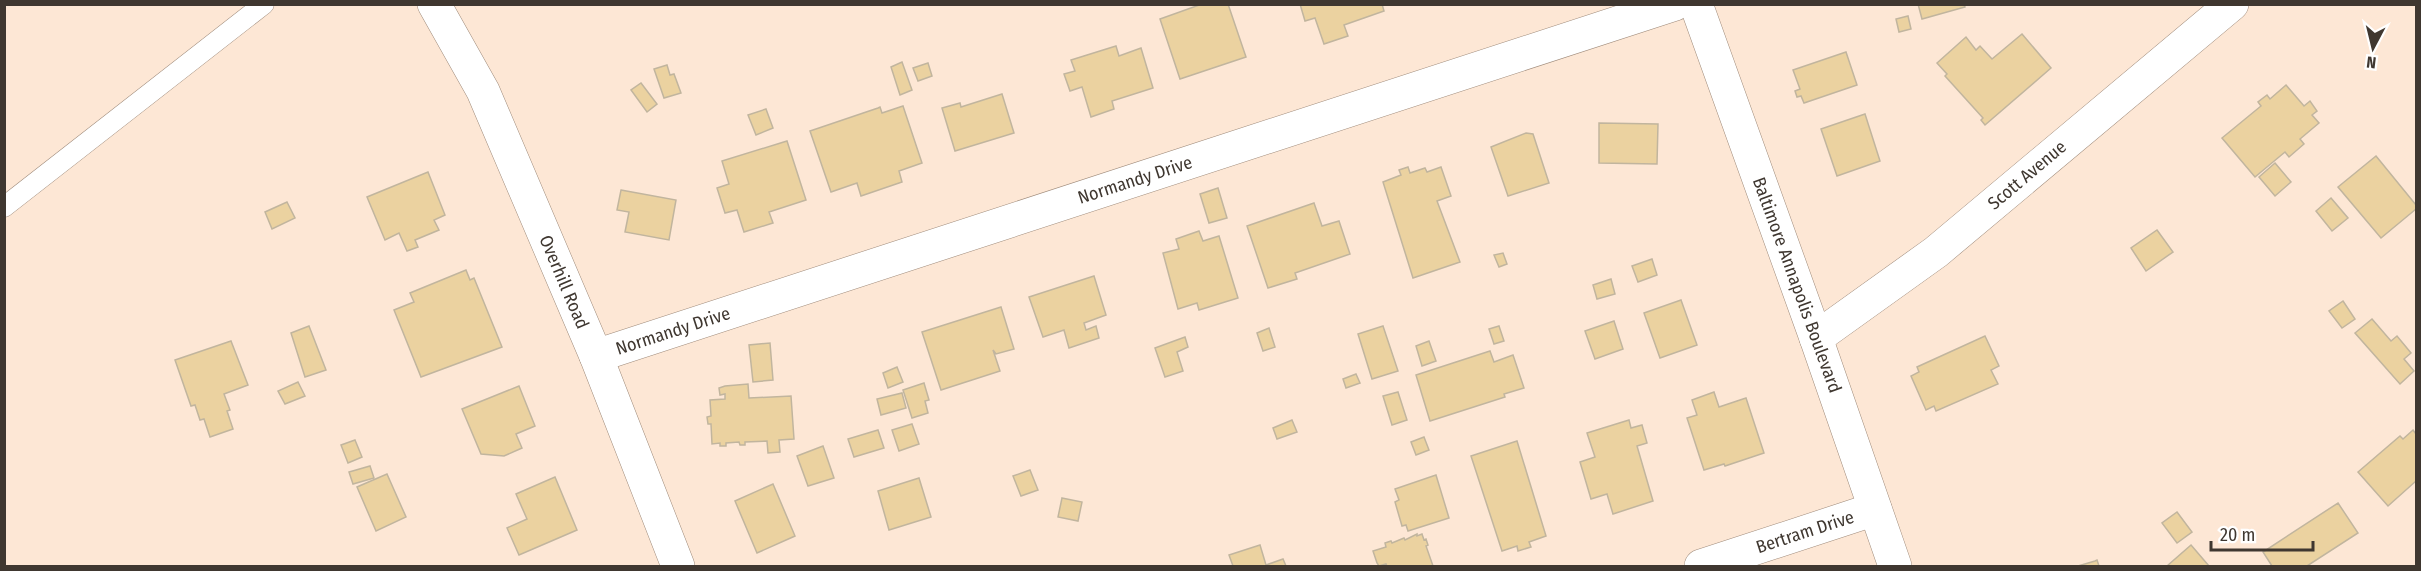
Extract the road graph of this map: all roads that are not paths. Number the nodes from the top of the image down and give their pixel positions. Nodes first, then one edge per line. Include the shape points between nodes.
1 (264, 4) edge
2 (434, 4) edge
3 (1675, 4) edge
4 (1696, 4) edge
5 (2232, 4) edge
6 (4, 207) edge
7 (1816, 338) junction
8 (596, 356) junction
9 (1875, 509) junction
10 (678, 567) edge
11 (1701, 567) edge
12 (1895, 567) edge

1 - 6 lane
2 - 8 street, Overhill Road via 483,91
3 - 8 street, Normandy Drive
4 - 7 street, Baltimore Annapolis Boulevard
5 - 7 street, Scott Avenue via 1936,252
7 - 9 street, Baltimore Annapolis Boulevard
8 - 10 street, Overhill Road
9 - 11 street, Bertram Drive
9 - 12 street, Baltimore Annapolis Boulevard

